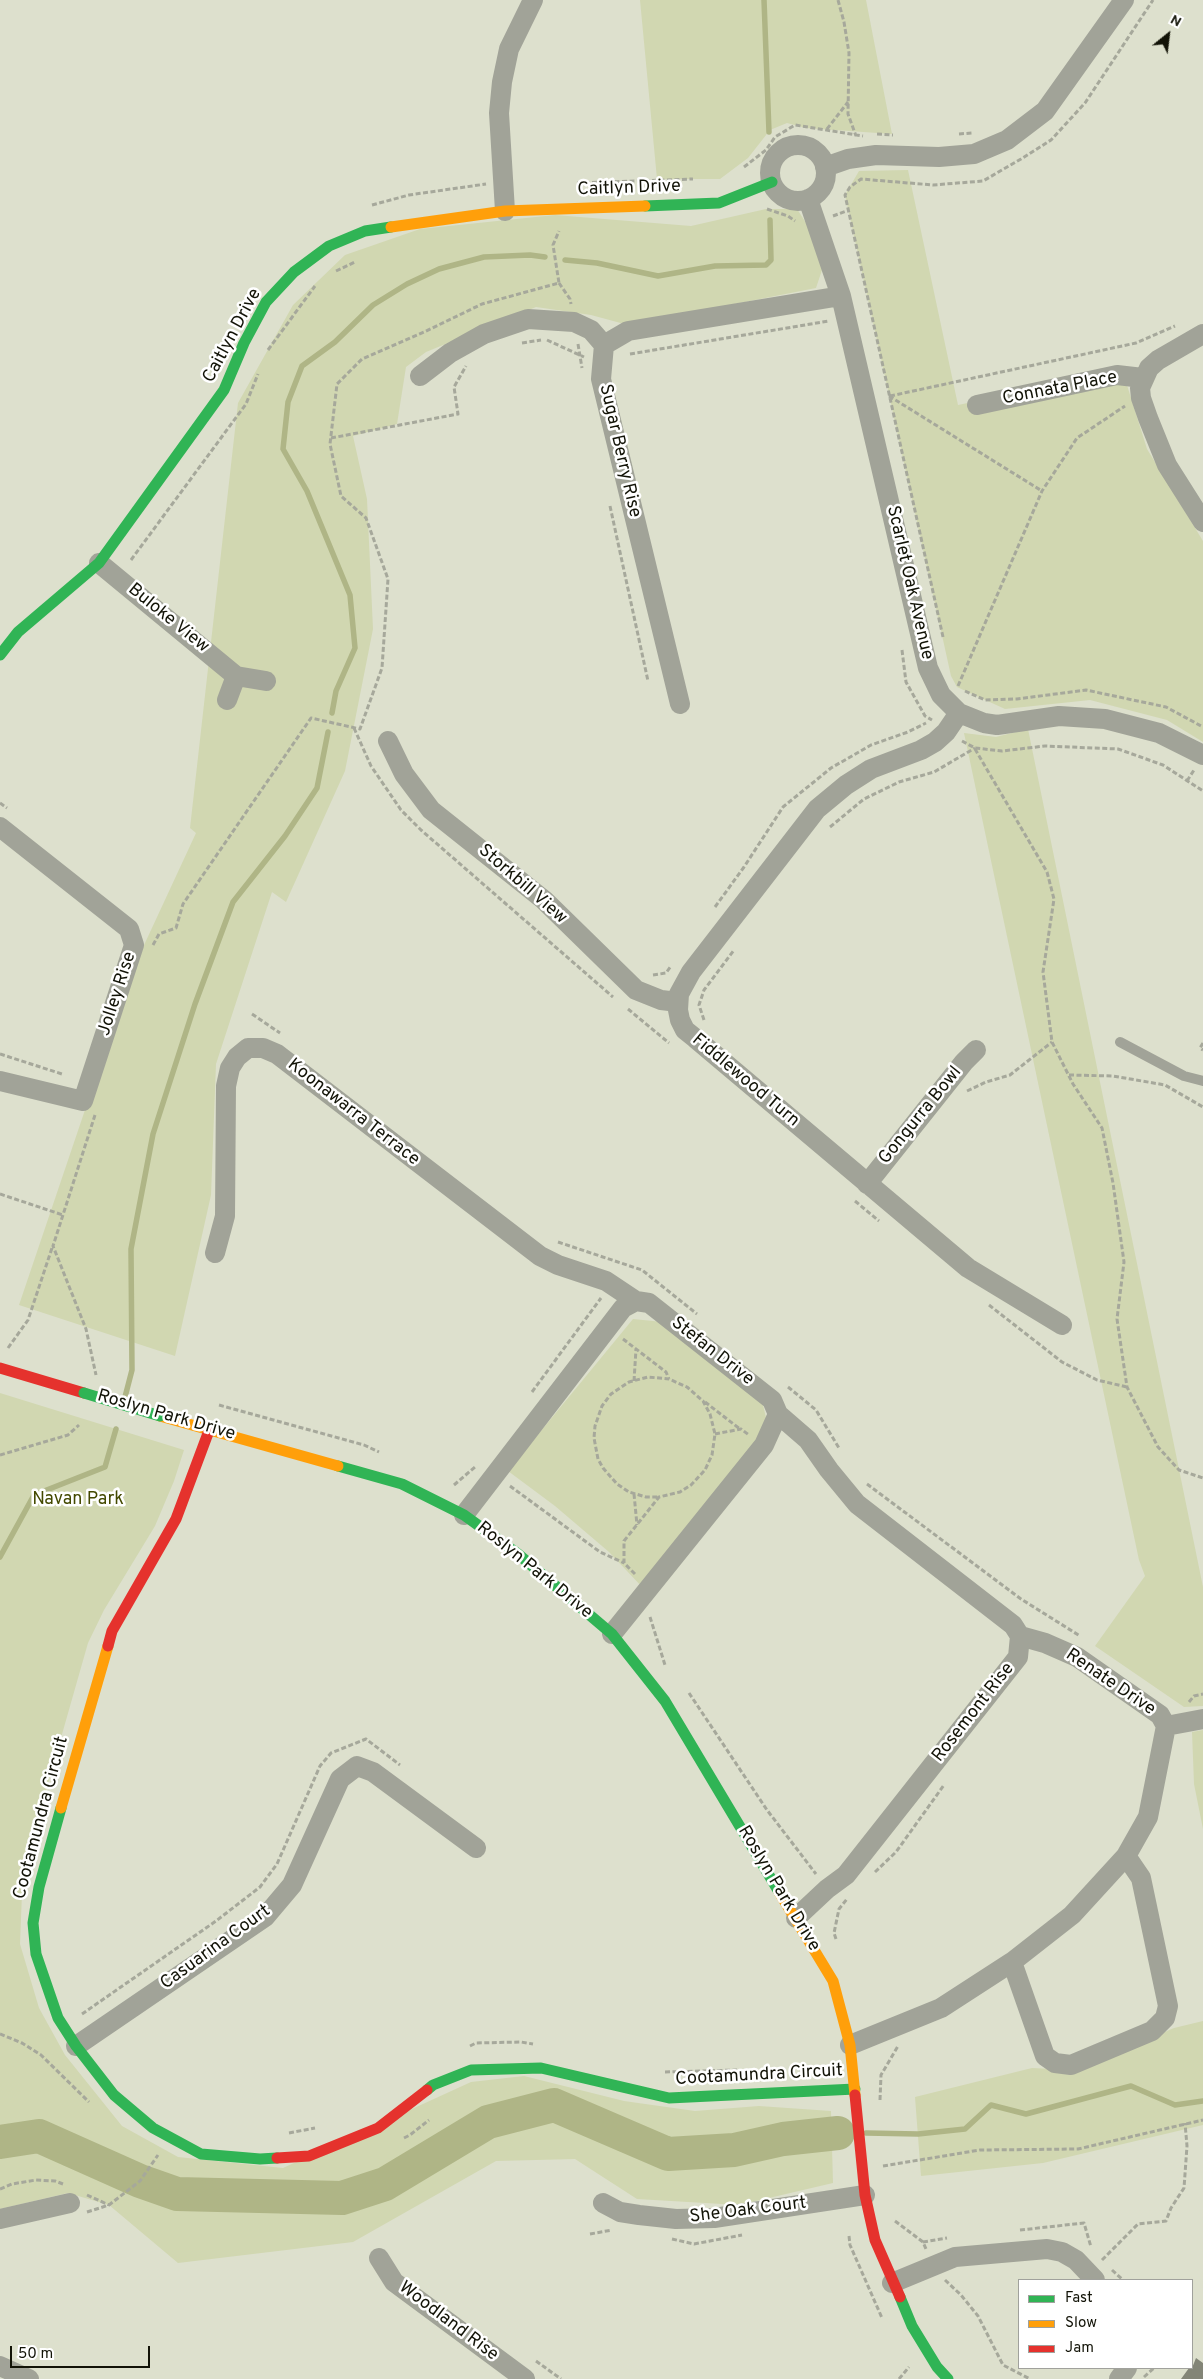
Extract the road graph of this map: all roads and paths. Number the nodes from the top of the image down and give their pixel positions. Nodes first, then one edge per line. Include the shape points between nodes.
1 (533, 0) edge
2 (838, 0) edge
3 (1124, 0) edge
4 (848, 101) junction
5 (827, 129) junction
6 (978, 132) dead end
7 (876, 134) dead end
8 (866, 135) dead end
9 (894, 135) dead end
10 (954, 135) dead end
11 (856, 136) junction
12 (858, 158) junction
13 (825, 167) junction
14 (740, 171) dead end
15 (702, 179) dead end
16 (772, 182) junction
17 (574, 184) dead end
18 (504, 185) junction
19 (808, 199) junction
20 (367, 206) dead end
21 (563, 209) junction
22 (766, 209) dead end
23 (849, 210) junction
24 (505, 211) junction
25 (816, 222) junction
26 (364, 258) dead end
27 (329, 274) dead end
28 (320, 279) dead end
29 (841, 296) junction
30 (832, 321) dead end
31 (1184, 322) dead end
32 (1158, 333) junction
33 (1203, 334) edge
34 (519, 344) dead end
35 (604, 351) junction
36 (1167, 355) junction
37 (264, 359) dead end
38 (467, 365) dead end
39 (260, 368) dead end
40 (420, 376) dead end
41 (1143, 378) junction
42 (890, 396) junction
43 (867, 400) junction
44 (1142, 402) junction
45 (977, 406) dead end
46 (331, 438) junction
47 (1042, 491) junction
48 (1203, 522) edge
49 (99, 563) junction
50 (115, 576) junction
51 (943, 639) dead end
52 (0, 655) edge
53 (236, 676) junction
54 (266, 681) dead end
55 (954, 681) dead end
56 (227, 700) dead end
57 (680, 704) dead end
58 (959, 713) junction
59 (931, 720) dead end
60 (388, 741) dead end
61 (975, 748) junction
62 (1203, 756) edge
63 (1203, 791) edge
64 (0, 827) edge
65 (823, 834) dead end
66 (711, 912) dead end
67 (150, 948) dead end
68 (735, 949) dead end
69 (605, 962) junction
70 (671, 965) dead end
71 (649, 976) dead end
72 (590, 978) dead end
73 (678, 1002) junction
74 (706, 1025) dead end
75 (1052, 1042) junction
76 (1120, 1042) dead end
77 (1203, 1043) edge
78 (976, 1050) dead end
79 (1203, 1050) edge
80 (0, 1054) edge
81 (1069, 1075) junction
82 (1203, 1081) edge
83 (0, 1082) edge
84 (960, 1093) dead end
85 (88, 1099) junction
86 (1203, 1107) edge
87 (874, 1190) junction
88 (0, 1194) edge
89 (870, 1214) dead end
90 (63, 1215) junction
91 (53, 1246) junction
92 (215, 1253) dead end
93 (626, 1264) dead end
94 (611, 1284) junction
95 (636, 1301) junction
96 (590, 1313) junction
97 (1062, 1325) dead end
98 (608, 1328) junction
99 (636, 1349) junction
100 (6, 1351) dead end
101 (96, 1367) dead end
102 (0, 1368) edge
103 (669, 1379) junction
104 (634, 1381) junction
105 (526, 1400) dead end
106 (702, 1401) junction
107 (816, 1410) dead end
108 (778, 1414) junction
109 (80, 1426) dead end
110 (210, 1428) junction
111 (740, 1429) dead end
112 (798, 1431) junction
113 (0, 1455) edge
114 (496, 1476) junction
115 (1203, 1478) edge
116 (634, 1494) junction
117 (660, 1497) junction
118 (441, 1504) junction
119 (464, 1515) junction
120 (637, 1525) junction
121 (624, 1563) junction
122 (649, 1588) junction
123 (654, 1612) dead end
124 (1064, 1625) dead end
125 (612, 1634) junction
126 (1020, 1636) junction
127 (1051, 1645) junction
128 (666, 1663) junction
129 (671, 1670) dead end
130 (652, 1684) junction
131 (688, 1691) dead end
132 (1203, 1719) edge
133 (1166, 1726) junction
134 (404, 1769) dead end
135 (946, 1782) dead end
136 (476, 1848) dead end
137 (1126, 1856) junction
138 (869, 1878) dead end
139 (827, 1889) junction
140 (849, 1898) dead end
141 (839, 1909) junction
142 (796, 1918) junction
143 (838, 1942) dead end
144 (1012, 1962) junction
145 (78, 2007) dead end
146 (82, 2014) junction
147 (95, 2033) junction
148 (0, 2034) edge
149 (22, 2043) dead end
150 (540, 2045) dead end
151 (850, 2045) junction
152 (76, 2046) junction
153 (467, 2047) dead end
154 (741, 2070) dead end
155 (662, 2072) dead end
156 (855, 2089) junction
157 (1203, 2120) edge
158 (1185, 2123) junction
159 (323, 2124) dead end
160 (288, 2133) dead end
161 (158, 2155) dead end
162 (863, 2168) junction
163 (865, 2194) junction
164 (70, 2203) dead end
165 (603, 2203) dead end
166 (109, 2205) dead end
167 (0, 2219) edge
168 (379, 2258) dead end
169 (1102, 2260) dead end
170 (1094, 2279) edge
171 (892, 2283) junction
172 (0, 2366) edge
173 (909, 2366) dead end
174 (1153, 2369) edge
175 (937, 2375) edge
176 (29, 2379) edge
177 (525, 2379) edge
178 (899, 2379) edge
179 (1141, 2379) edge

1 - 18 street via 509,49 502,82 499,113
2 - 4 path via 849,53
3 - 12 street via 1045,111 1007,140 974,154
4 - 5 path
4 - 11 path via 848,114
5 - 11 path
5 - 14 path via 795,125 775,136 766,150
6 - 10 path
7 - 9 path
8 - 11 path
11 - 12 path
12 - 13 street
12 - 23 path via 861,178 845,195
13 - 16 street via 821,158 806,146 787,147 773,160 770,169
13 - 19 street via 821,190
15 - 17 path
16 - 19 street via 789,200
16 - 21 street, Caitlyn Drive via 719,203
18 - 20 path via 487,184 409,195
18 - 24 street
19 - 25 street, Scarlet Oak Avenue
21 - 24 street, Caitlyn Drive
21 - 46 path via 563,222 553,245 559,283 482,304 362,359 337,384
22 - 25 path via 788,216 804,227
23 - 25 path
23 - 42 path
24 - 49 street, Caitlyn Drive via 365,231 329,246 294,272 266,302 224,390 211,410
25 - 29 street, Scarlet Oak Avenue
26 - 27 path
28 - 37 path
29 - 35 street via 628,331
29 - 43 street, Scarlet Oak Avenue
30 - 35 path
31 - 32 path
32 - 36 path
32 - 42 path via 1136,343
33 - 36 street
34 - 35 path via 545,340 587,359
35 - 40 street via 591,330 574,322 528,319 484,334 450,353
35 - 57 street, Sugar Berry Rise via 601,379
36 - 41 street via 1149,368
38 - 46 path via 454,387 458,414
39 - 50 path via 246,404 139,552
41 - 44 street via 1140,388
41 - 45 street, Connata Place via 1117,375
42 - 43 path
42 - 47 path
42 - 51 path
43 - 58 street, Scarlet Oak Avenue via 928,668 941,695
44 - 47 path via 1122,407 1077,438
44 - 48 street via 1167,465
46 - 67 path via 341,496 366,518 388,579 382,668 360,729 311,718 183,904 176,928 159,934
47 - 55 path via 957,687
49 - 50 street, Buloke View
49 - 52 street, Caitlyn Drive via 18,632
50 - 53 street, Buloke View
53 - 54 street
53 - 56 street
58 - 62 street, Scarlet Oak Avenue via 972,720 996,725 1059,716 1105,719 1159,733
58 - 73 street via 935,742 872,769 817,809 704,954 683,984
59 - 66 path via 908,732 871,744 839,763 783,806
60 - 69 street, Storkbill View via 404,774 431,810 544,900
61 - 63 path via 1002,751 1045,746 1118,749 1163,765
61 - 65 path via 934,772 899,782 864,799
61 - 75 path via 1047,872 1054,899 1042,972
64 - 85 street, Jolley Rise via 129,929 134,945
68 - 74 path via 704,990 700,1005
69 - 72 path
69 - 73 street, Storkbill View via 636,990 661,1000
70 - 71 path via 666,972
73 - 87 street, Fiddlewood Turn via 685,1030
75 - 81 path
75 - 84 path via 1010,1075
76 - 82 lane via 1184,1076
77 - 79 path via 1200,1048
78 - 87 street, Gongurra Bowl via 964,1062
80 - 85 path
81 - 86 path via 1112,1076 1165,1085
81 - 115 path via 1102,1128 1113,1183 1124,1262 1116,1319 1126,1386 1158,1447 1179,1470
83 - 85 street
85 - 90 path
87 - 89 path
87 - 97 street, Fiddlewood Turn via 968,1268
88 - 90 path
90 - 91 path
91 - 100 path via 28,1320
91 - 101 path via 86,1329
92 - 94 street, Koonawarra Terrace via 224,1216 226,1086 230,1068 248,1048 263,1048 277,1054 540,1256 558,1266
93 - 94 path
94 - 95 street, Koonawarra Terrace
94 - 96 path
95 - 98 street via 623,1308
95 - 108 street, Stefan Drive via 649,1303 772,1400
96 - 98 path
96 - 105 path
98 - 99 path
98 - 114 street
99 - 103 path via 666,1372
99 - 104 path
102 - 110 street, Roslyn Park Drive, bridge
103 - 104 path via 648,1377
103 - 106 path via 687,1386
104 - 116 path via 611,1394 602,1406 594,1438 603,1468 617,1484
106 - 111 path
106 - 117 path via 710,1414 715,1434 712,1455 705,1470 691,1485 680,1492
107 - 112 path
108 - 112 street
108 - 122 street via 764,1445
109 - 113 path via 68,1435
110 - 118 street, Roslyn Park Drive via 402,1484
110 - 152 street, Cootamundra Circuit via 176,1519 112,1631 39,1887 33,1923 36,1954 58,2018
112 - 126 street via 857,1504 1012,1625
114 - 118 path via 480,1462 454,1485
114 - 119 street
114 - 121 path via 600,1552
116 - 117 path
116 - 120 path
117 - 120 path
118 - 119 street, Roslyn Park Drive
119 - 125 street, Roslyn Park Drive via 518,1554
120 - 121 path via 624,1541
121 - 122 path
122 - 125 street
123 - 128 path via 649,1618
124 - 127 path
125 - 130 street, Roslyn Park Drive
126 - 127 street, Renate Drive
126 - 139 street, Rosemont Rise via 1018,1657 846,1875
127 - 133 street, Renate Drive via 1077,1657 1160,1715
128 - 129 path
128 - 130 path
130 - 142 street, Roslyn Park Drive
131 - 139 path via 767,1810
132 - 133 street
133 - 137 street via 1148,1816
134 - 146 path via 366,1739 331,1753 320,1766 277,1864 260,1887
135 - 138 path via 896,1852
136 - 147 street, Casuarina Court via 373,1772 357,1766 340,1779 292,1885 265,1917
137 - 144 street via 1072,1915
137 - 144 street via 1140,1878 1168,2006 1166,2018 1152,2031 1071,2065 1055,2063 1045,2056
139 - 141 path
139 - 142 street, Rosemont Rise
140 - 141 path
141 - 143 path via 834,1932
142 - 151 street, Roslyn Park Drive via 833,1981
144 - 151 street via 941,2008
145 - 146 path
146 - 147 path
147 - 152 street, Casuarina Court
148 - 149 path
150 - 153 path via 476,2043
151 - 156 street, Roslyn Park Drive
152 - 156 street, Cootamundra Circuit via 114,2095 153,2128 201,2154 260,2159 309,2156 378,2128 433,2085 471,2070 541,2068 669,2098
154 - 155 path
156 - 162 street, Roslyn Park Drive
157 - 158 path
158 - 162 path via 1078,2149 980,2150
158 - 169 path via 1184,2188 1166,2221 1138,2224
159 - 160 path
161 - 166 path via 140,2181
162 - 163 street, Roslyn Park Drive
163 - 165 street, She Oak Court via 714,2218 676,2219 639,2215 620,2212
163 - 171 street, Roslyn Park Drive via 875,2240
164 - 167 street
168 - 177 street, Woodland Rise via 394,2282
170 - 171 street via 1076,2260 1062,2252 1047,2249 955,2256
171 - 175 street, Roslyn Park Drive
172 - 176 street
173 - 178 path
174 - 179 path

